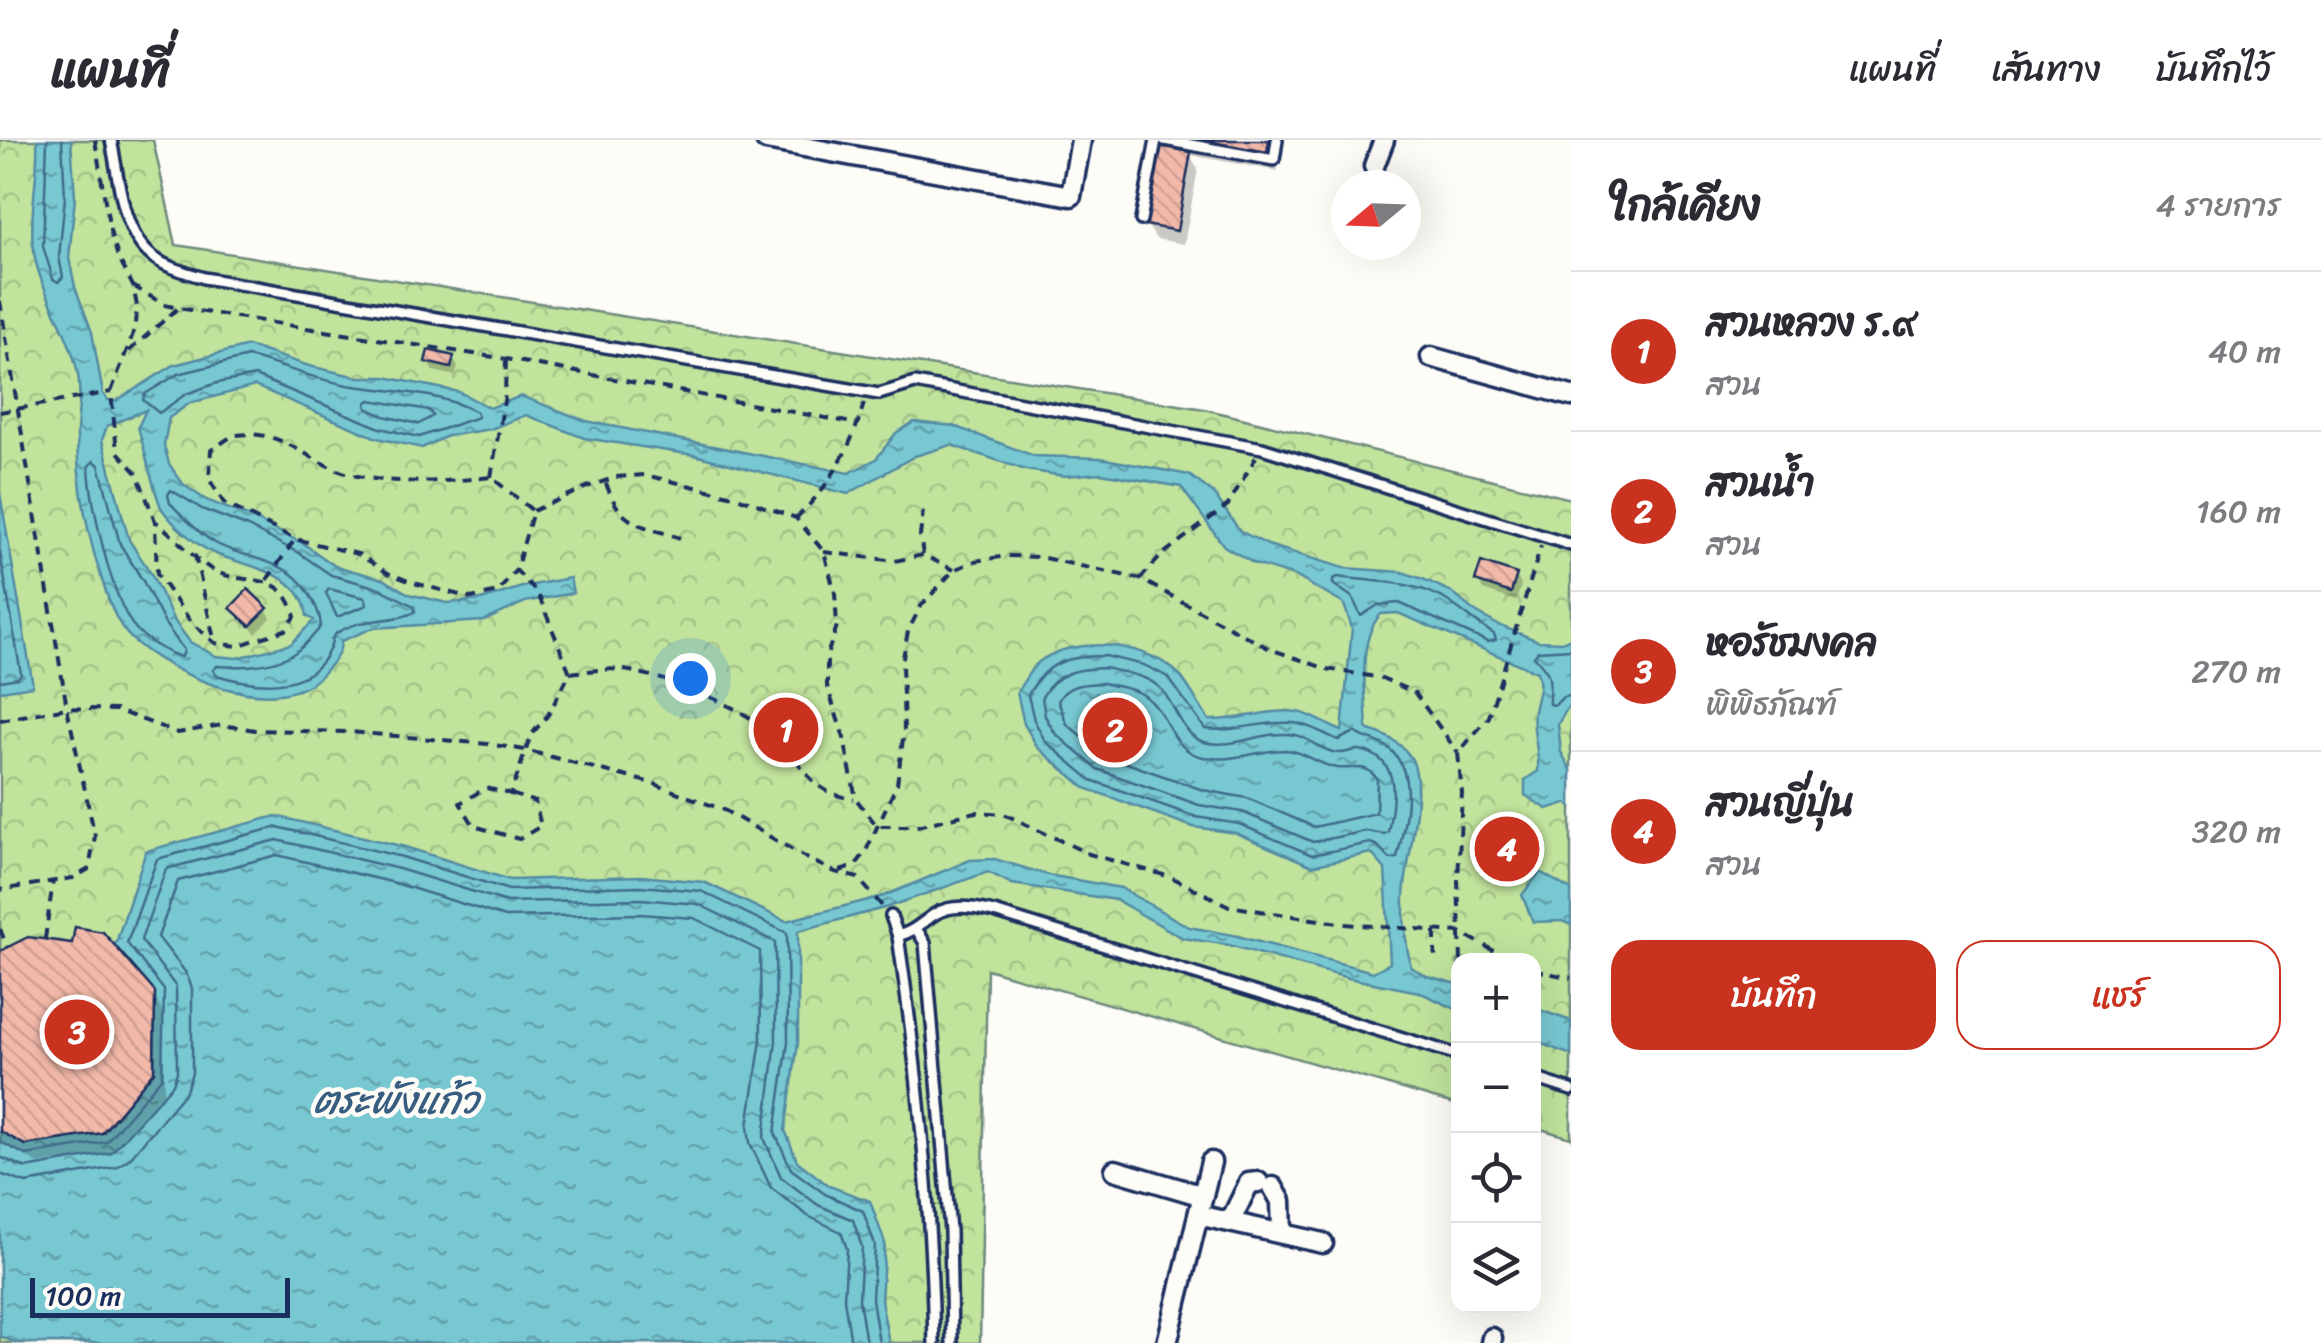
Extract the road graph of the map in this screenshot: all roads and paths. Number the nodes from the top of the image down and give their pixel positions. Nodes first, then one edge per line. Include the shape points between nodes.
1 (95, 140) edge
2 (112, 140) edge
3 (766, 140) edge
4 (1082, 140) edge
5 (1160, 140) edge
6 (1278, 140) edge
7 (1384, 140) edge
8 (1374, 166) dead end
9 (1141, 220) dead end
10 (133, 286) junction
11 (0, 300) edge
12 (178, 308) junction
13 (126, 354) junction
14 (1431, 357) dead end
15 (506, 359) junction
16 (867, 392) junction
17 (111, 393) junction
18 (1571, 396) edge
19 (20, 408) junction
20 (0, 412) edge
21 (858, 424) junction
22 (1262, 448) junction
23 (492, 477) junction
24 (605, 481) junction
25 (923, 511) dead end
26 (533, 512) junction
27 (796, 518) junction
28 (156, 521) junction
29 (1545, 537) junction
30 (680, 538) dead end
31 (293, 542) junction
32 (1571, 544) edge
33 (824, 552) junction
34 (923, 555) junction
35 (195, 556) junction
36 (516, 570) junction
37 (954, 570) junction
38 (1140, 578) junction
39 (268, 579) junction
40 (215, 643) junction
41 (570, 673) junction
42 (67, 708) junction
43 (0, 720) edge
44 (525, 750) junction
45 (1458, 753) junction
46 (511, 794) junction
47 (856, 799) junction
48 (878, 826) junction
49 (835, 872) junction
50 (53, 882) junction
51 (0, 890) edge
52 (891, 916) joint
53 (0, 929) edge
54 (917, 930) junction
55 (1435, 931) junction
56 (1460, 932) junction
57 (898, 936) junction
58 (45, 939) dead end
59 (8, 948) dead end
60 (1461, 953) edge
61 (1499, 953) edge
62 (1435, 956) dead end
63 (1541, 972) edge
64 (1571, 978) edge
65 (1451, 1052) edge
66 (1541, 1080) edge
67 (1571, 1090) edge
68 (1211, 1162) dead end
69 (1115, 1170) dead end
70 (1200, 1206) junction
71 (1230, 1222) junction
72 (1282, 1234) junction
73 (1323, 1243) dead end
74 (934, 1343) edge
75 (952, 1343) edge
76 (1168, 1343) edge

1 - 10 path via 110,231
2 - 16 lane via 135,236 153,257 204,278
3 - 4 street via 1071,196
5 - 6 lane via 1274,160
5 - 9 lane
7 - 8 street
10 - 12 path
10 - 13 path via 137,306
11 - 19 path
12 - 13 path
12 - 15 path
13 - 17 path
14 - 18 street
15 - 21 path
15 - 23 path
16 - 21 path
16 - 22 lane via 915,383
17 - 19 path
17 - 28 path via 117,451 137,473
19 - 20 path
19 - 42 path
21 - 27 path via 839,465
22 - 29 lane
22 - 38 path via 1228,505
23 - 26 path
23 - 31 path via 448,482 350,475 269,438 235,435 211,450 209,479 224,503
24 - 26 path
24 - 27 path via 645,475
24 - 30 path via 624,518
25 - 34 path
26 - 36 path
27 - 33 path
28 - 35 path
28 - 40 path via 157,574
29 - 32 lane
29 - 45 path via 1489,717
31 - 36 path via 358,554 388,574 471,598 498,592
31 - 39 path
33 - 34 path via 895,561
33 - 47 path via 837,626 827,655 827,686
34 - 37 path
35 - 39 path via 213,570
35 - 40 path
36 - 41 path via 538,594
37 - 38 path via 975,560 1040,556
37 - 48 path via 920,606 908,630 897,784
38 - 45 path via 1270,649 1414,692
39 - 40 path via 292,603 296,617 285,630 238,646
41 - 44 path
41 - 47 path via 623,670 718,702 776,736 810,780 832,796
42 - 43 path
42 - 44 path via 116,710 178,733 222,725
42 - 50 path via 94,858 89,869
44 - 46 path
44 - 49 path via 655,784 726,811
45 - 56 path
46 - 46 path via 534,802 541,826 519,838 474,826 460,802 486,788
47 - 48 path
48 - 49 path via 855,866
48 - 55 path via 1004,814 1229,906
49 - 52 path via 858,878
50 - 51 path
50 - 58 path
52 - 57 lane
53 - 59 path
54 - 57 lane
54 - 65 lane via 936,913 962,906 994,912
54 - 75 lane via 925,943 950,1231
55 - 56 path
55 - 62 path
56 - 60 path
56 - 61 path
57 - 74 lane via 931,1225
63 - 64 path
66 - 67 lane
68 - 70 street
69 - 70 street
70 - 71 street
70 - 76 street
71 - 72 street
71 - 72 street via 1249,1183 1266,1184 1280,1201
72 - 73 street

